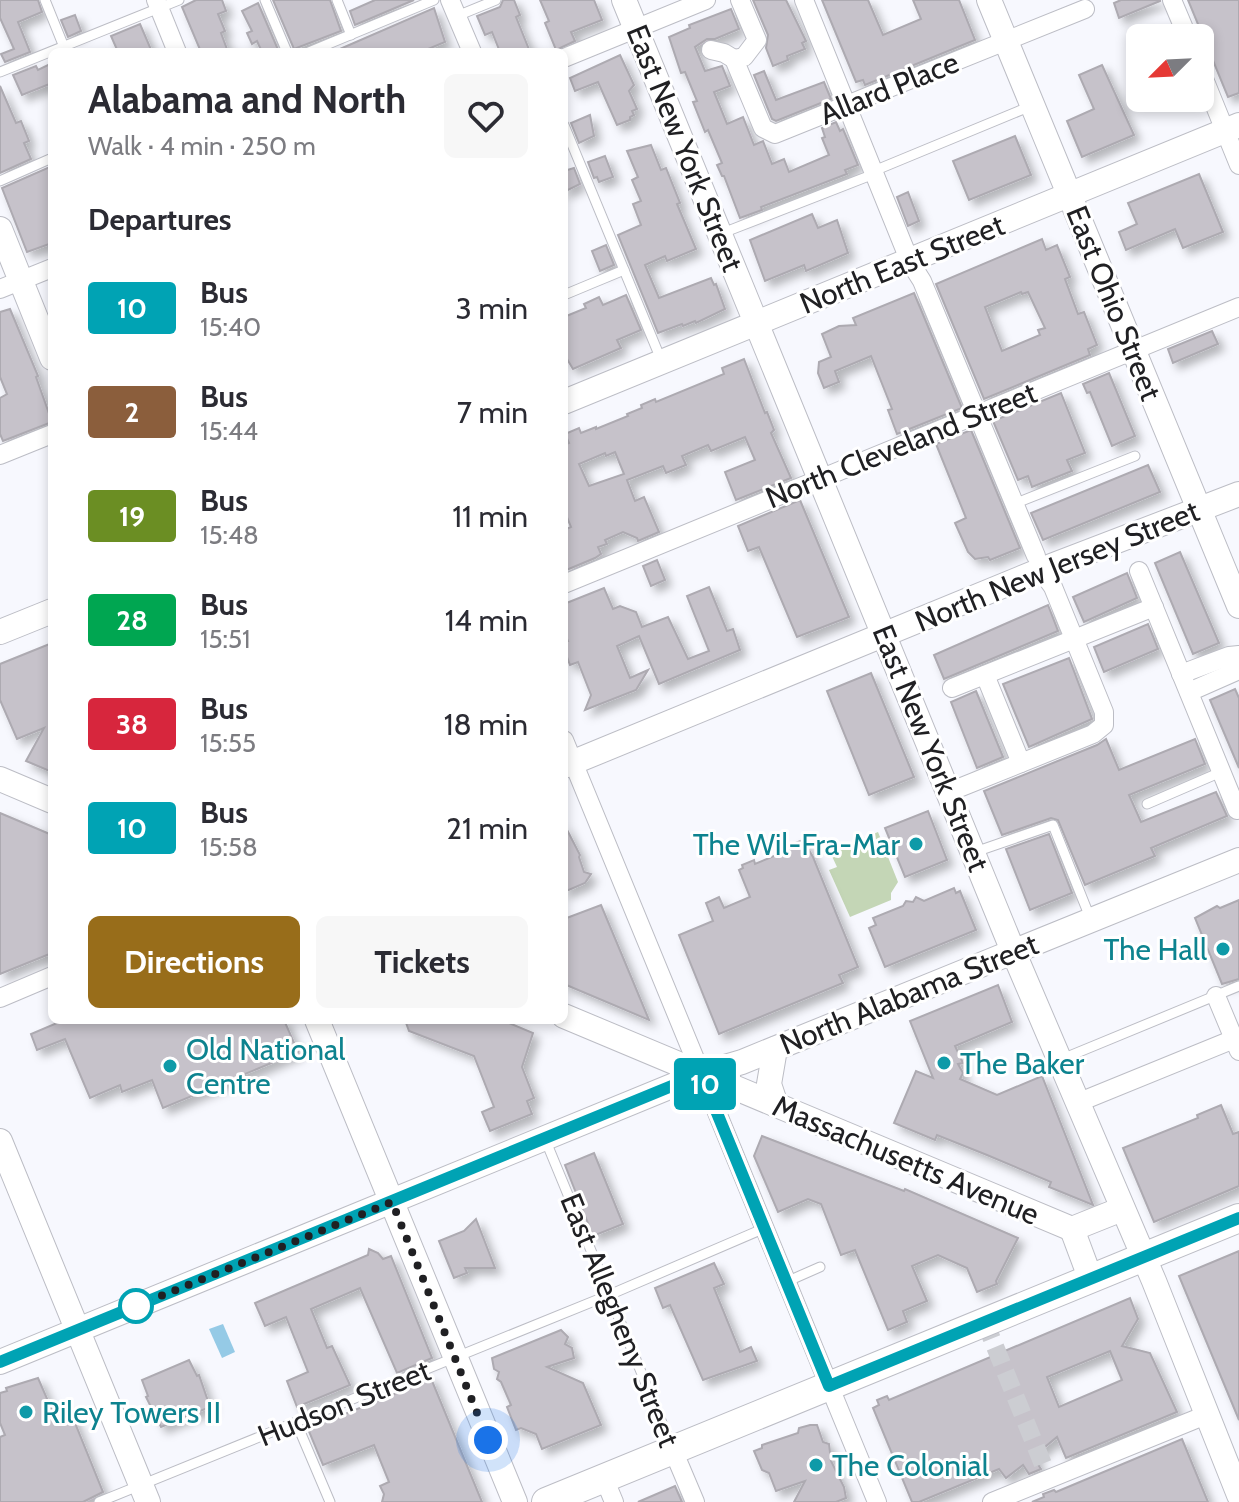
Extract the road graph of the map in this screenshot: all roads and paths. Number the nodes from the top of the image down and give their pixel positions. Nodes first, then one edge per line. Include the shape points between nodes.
1 (45, 0) edge
2 (179, 0) edge
3 (265, 0) edge
4 (337, 0) edge
5 (434, 0) edge
6 (496, 0) edge
7 (624, 0) edge
8 (706, 0) edge
9 (740, 0) edge
10 (804, 0) edge
11 (989, 0) edge
12 (1172, 0) edge
13 (157, 4) edge
14 (453, 8) edge
15 (1085, 9) dead end
16 (1182, 24) edge
17 (635, 29) junction
18 (351, 35) junction
19 (1005, 40) junction
20 (65, 48) edge
21 (67, 48) edge
22 (175, 48) edge
23 (285, 48) edge
24 (319, 48) edge
25 (470, 48) edge
26 (711, 50) dead end
27 (48, 55) edge
28 (568, 56) edge
29 (0, 58) edge
30 (734, 59) junction
31 (3, 71) edge
32 (1214, 95) edge
33 (1032, 105) junction
34 (846, 106) junction
35 (1232, 128) edge
36 (568, 135) edge
37 (48, 160) edge
38 (1239, 165) edge
39 (874, 174) junction
40 (0, 181) edge
41 (1069, 195) junction
42 (0, 229) edge
43 (720, 234) junction
44 (910, 262) junction
45 (48, 270) edge
46 (624, 270) junction
47 (11, 285) edge
48 (568, 293) edge
49 (1239, 307) edge
50 (757, 323) junction
51 (1133, 350) junction
52 (48, 351) edge
53 (662, 362) junction
54 (568, 400) edge
55 (978, 414) junction
56 (48, 436) edge
57 (0, 455) edge
58 (1135, 456) dead end
59 (820, 479) junction
60 (1239, 494) edge
61 (1014, 504) junction
62 (1200, 510) junction
63 (1039, 563) junction
64 (1139, 571) dead end
65 (568, 582) edge
66 (1239, 606) edge
67 (1154, 607) junction
68 (48, 613) edge
69 (0, 632) edge
70 (885, 635) junction
71 (1074, 640) junction
72 (1239, 655) edge
73 (1239, 670) edge
74 (985, 675) junction
75 (1185, 683) junction
76 (952, 688) dead end
77 (568, 756) edge
78 (568, 758) edge
79 (1021, 763) junction
80 (1221, 772) junction
81 (0, 779) edge
82 (949, 792) junction
83 (48, 799) edge
84 (1147, 804) dead end
85 (1237, 810) dead end
86 (974, 853) junction
87 (1239, 860) edge
88 (1091, 920) junction
89 (1013, 951) junction
90 (48, 978) edge
91 (1239, 986) edge
92 (1216, 996) junction
93 (0, 998) edge
94 (568, 1018) edge
95 (319, 1024) edge
96 (1237, 1042) edge
97 (775, 1049) junction
98 (1059, 1060) junction
99 (701, 1074) junction
100 (1077, 1103) junction
101 (776, 1105) junction
102 (545, 1139) junction
103 (0, 1141) edge
104 (7, 1178) edge
105 (392, 1202) junction
106 (1122, 1209) junction
107 (1239, 1218) edge
108 (765, 1228) junction
109 (1072, 1229) junction
110 (1142, 1259) junction
111 (820, 1267) dead end
112 (1091, 1280) junction
113 (786, 1282) junction
114 (609, 1295) junction
115 (78, 1330) junction
116 (454, 1357) junction
117 (0, 1362) edge
118 (829, 1386) junction
119 (1206, 1415) junction
120 (296, 1422) junction
121 (673, 1450) junction
122 (609, 1490) edge
123 (145, 1493) edge
124 (1239, 1495) edge
125 (99, 1502) edge
126 (330, 1502) edge
127 (515, 1502) edge
128 (546, 1502) edge
129 (695, 1502) edge
130 (877, 1502) edge
131 (992, 1502) edge

1 - 20 lane
2 - 13 lane
3 - 23 lane
4 - 18 lane
5 - 18 lane
6 - 14 lane
7 - 17 main road, East New York Street
8 - 17 street
9 - 30 street via 757,40 744,57
10 - 34 street
11 - 19 main road, East Ohio Street
12 - 16 street
13 - 21 lane
13 - 22 street
14 - 25 street
15 - 19 street, Allard Place
17 - 28 street
17 - 43 main road, East New York Street
18 - 24 lane
19 - 33 main road, East Ohio Street
19 - 34 street, Allard Place
26 - 30 street
27 - 31 lane
29 - 31 lane
30 - 34 street, Allard Place via 763,128 775,134
32 - 35 street
33 - 39 lane
33 - 41 main road, East Ohio Street
34 - 39 street
35 - 38 street
35 - 41 main road, North East Street
36 - 46 lane
37 - 40 lane
39 - 43 lane
39 - 44 street
41 - 44 main road, North East Street
41 - 51 main road, East Ohio Street
42 - 47 main road
43 - 50 main road, East New York Street
44 - 50 main road, North East Street
44 - 55 street
45 - 47 street
46 - 48 lane
46 - 53 lane
47 - 52 main road
49 - 51 street, North Cleveland Street
50 - 53 main road, North East Street
50 - 59 main road, East New York Street
51 - 55 street, North Cleveland Street
51 - 62 main road, East Ohio Street
53 - 54 main road, North East Street
55 - 59 street, North Cleveland Street
55 - 61 street
56 - 57 street
58 - 61 lane
59 - 65 street, North Cleveland Street
59 - 70 main road, East New York Street
60 - 62 main road, North New Jersey Street
61 - 63 street
62 - 63 main road, North New Jersey Street
62 - 66 main road, East Ohio Street
63 - 70 main road, North New Jersey Street
63 - 71 street
64 - 67 street
67 - 71 street
67 - 75 street
68 - 69 main road
70 - 77 main road, North New Jersey Street
70 - 82 main road, East New York Street
71 - 74 street
71 - 79 street via 1104,712 1104,725
72 - 75 street
73 - 75 street
74 - 76 street
74 - 79 street
75 - 80 street
78 - 99 street
79 - 82 street
80 - 84 lane
80 - 85 street
81 - 83 main road
82 - 86 main road, East New York Street
86 - 88 lane via 1053,825
86 - 89 main road, East New York Street
87 - 88 main road, North Alabama Street
88 - 89 main road, North Alabama Street
89 - 97 main road, North Alabama Street
89 - 98 main road, East New York Street
90 - 93 street
91 - 92 lane
92 - 96 street
92 - 98 lane
94 - 99 main road, Massachusetts Avenue
95 - 105 main road
96 - 100 street
97 - 99 main road, North Alabama Street
97 - 101 main road via 769,1084
98 - 100 main road, East New York Street
99 - 101 main road, Massachusetts Avenue
99 - 102 main road, North Alabama Street
99 - 108 street
100 - 106 main road, East New York Street
101 - 109 main road, Massachusetts Avenue
102 - 105 main road, North Alabama Street
102 - 114 lane, East Allegheny Street
103 - 104 main road
104 - 115 main road
105 - 115 main road, North Alabama Street
105 - 116 main road
106 - 109 main road, Massachusetts Avenue
106 - 110 main road, East New York Street
107 - 110 main road
108 - 113 street
108 - 114 lane, Hudson Street
109 - 112 main road, Massachusetts Avenue
110 - 112 main road
110 - 119 main road, East New York Street
111 - 113 lane
112 - 118 main road
113 - 118 street
114 - 116 lane, Hudson Street
114 - 121 lane, East Allegheny Street
115 - 117 main road, North Alabama Street
115 - 123 main road
116 - 120 lane, Hudson Street
116 - 127 main road
118 - 121 main road
118 - 130 street
119 - 124 main road, East New York Street
119 - 131 street
120 - 123 lane, Hudson Street
120 - 126 lane
121 - 122 main road
121 - 129 street, East Allegheny Street
122 - 128 main road
123 - 125 lane, Hudson Street

